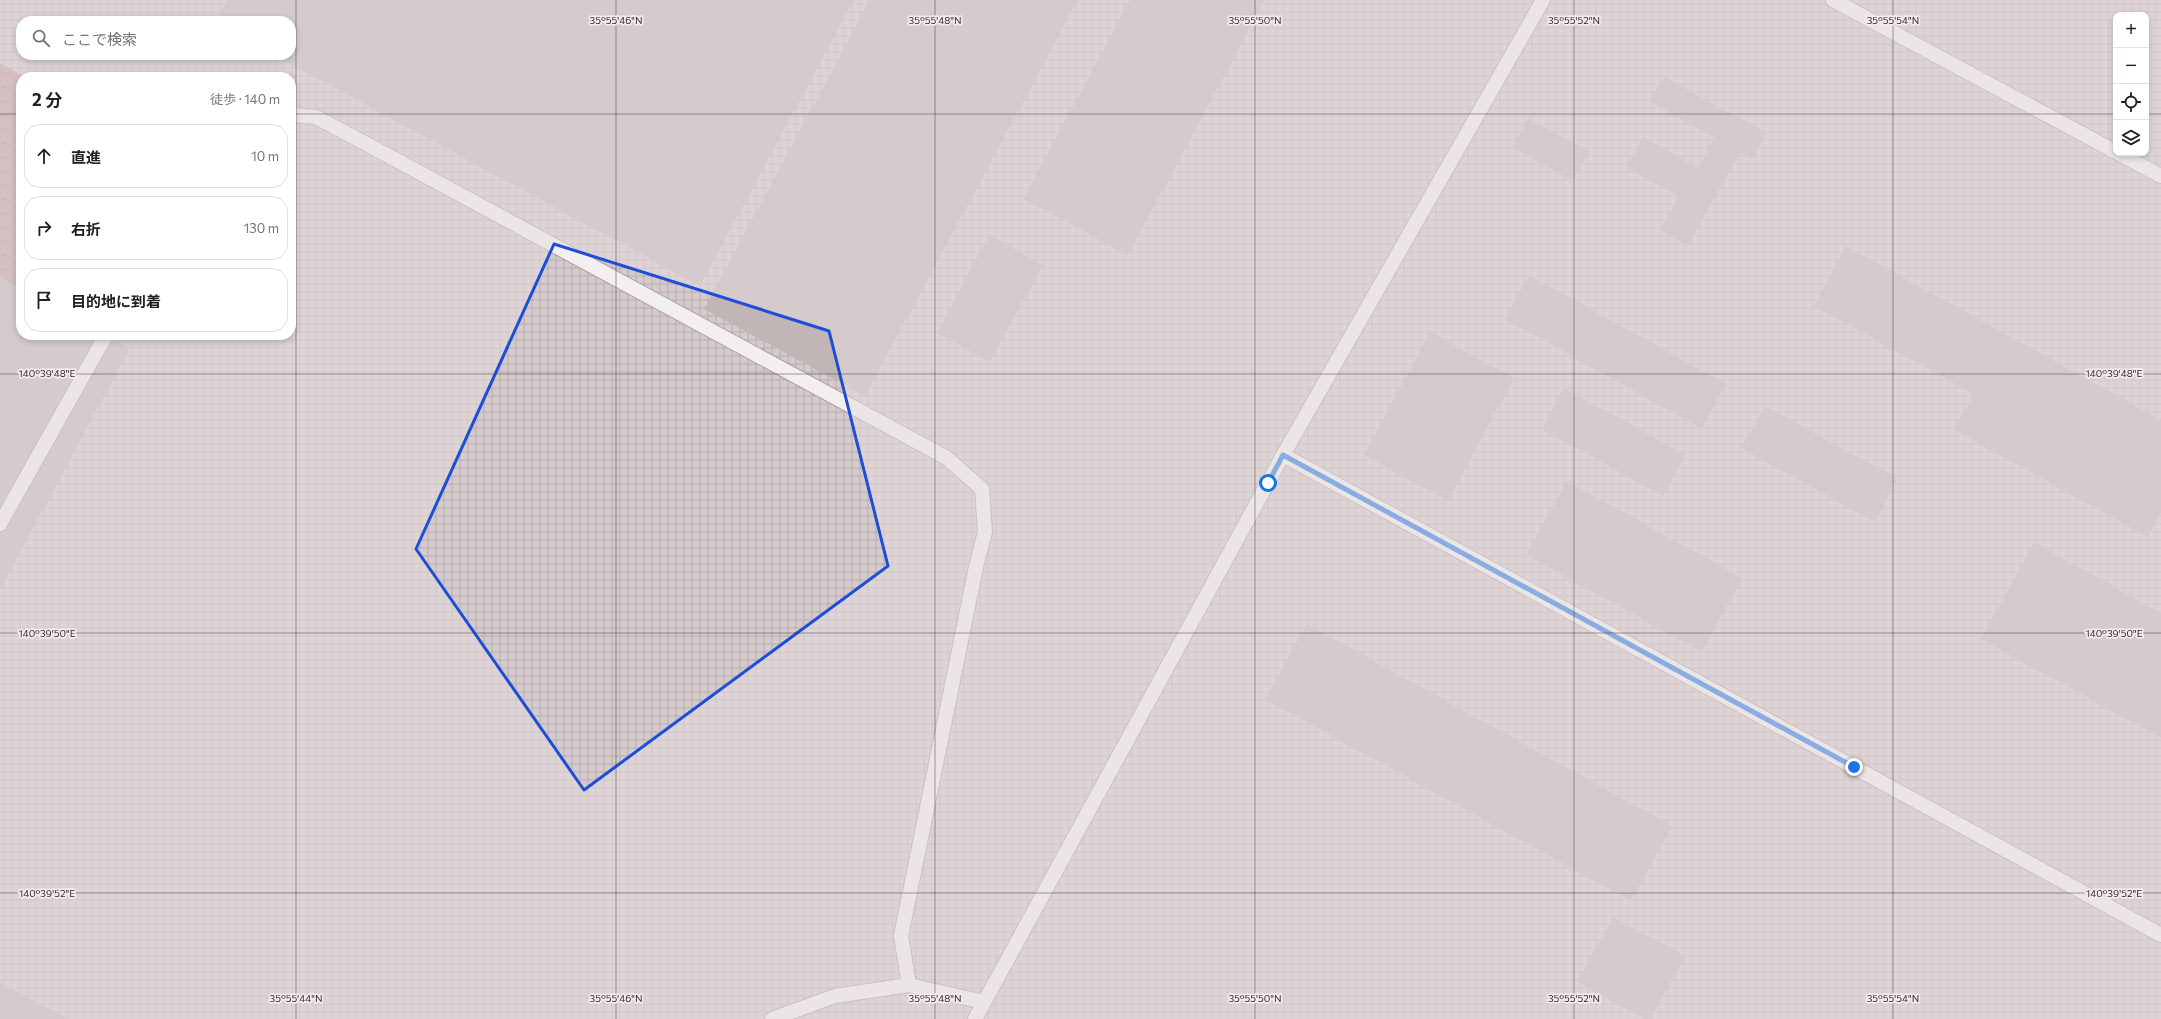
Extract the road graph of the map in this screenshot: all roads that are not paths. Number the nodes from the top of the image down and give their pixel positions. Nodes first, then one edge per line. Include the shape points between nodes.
1 (1543, 0) edge
2 (1833, 0) edge
3 (296, 115) edge
4 (2113, 151) edge
5 (2123, 156) edge
6 (2161, 176) edge
7 (103, 340) edge
8 (1283, 455) junction
9 (0, 524) edge
10 (2161, 935) edge
11 (909, 984) junction
12 (984, 1002) junction
13 (772, 1019) edge
14 (975, 1019) edge

1 - 8 lane
2 - 4 lane
3 - 11 lane via 316,117 947,458 982,489 985,532 901,936
5 - 6 lane
7 - 9 lane
8 - 10 lane
8 - 12 lane
11 - 12 lane
11 - 13 lane via 835,996
12 - 14 lane

